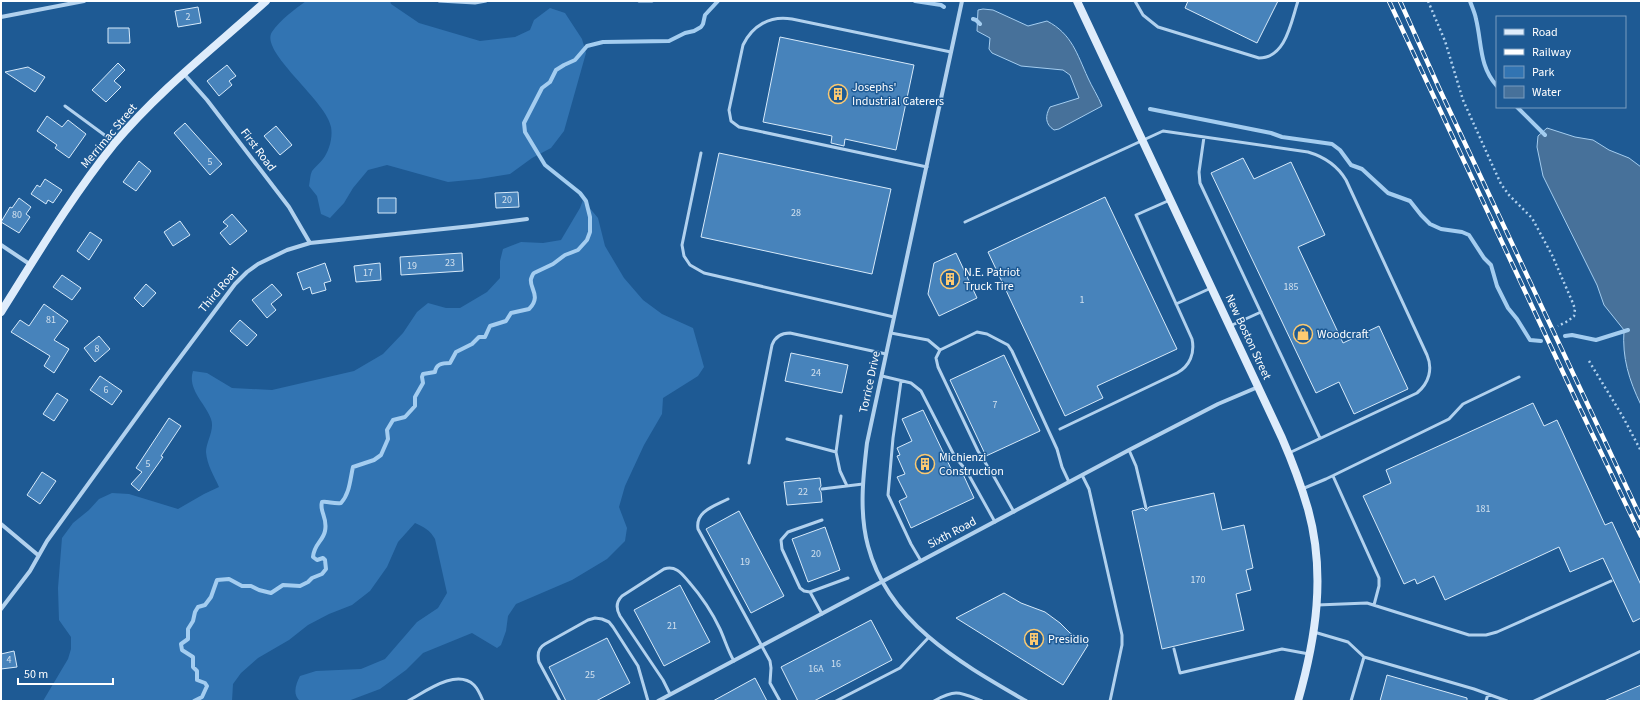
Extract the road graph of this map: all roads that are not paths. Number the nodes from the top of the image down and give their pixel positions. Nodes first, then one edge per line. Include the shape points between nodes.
1 (84, 1) edge
2 (266, 1) edge
3 (439, 1) edge
4 (486, 1) edge
5 (639, 1) edge
6 (652, 1) edge
7 (962, 1) edge
8 (1077, 1) edge
9 (1135, 1) edge
10 (1298, 1) edge
11 (1, 16) edge
12 (951, 52) junction
13 (184, 74) junction
14 (65, 106) dead end
15 (1204, 137) junction
16 (1142, 140) junction
17 (115, 143) junction
18 (701, 153) dead end
19 (927, 167) junction
20 (1170, 200) junction
21 (527, 219) dead end
22 (965, 222) dead end
23 (310, 243) junction
24 (1, 245) edge
25 (31, 265) junction
26 (1212, 288) junction
27 (1176, 304) junction
28 (1, 312) edge
29 (1260, 312) junction
30 (894, 317) junction
31 (1230, 326) junction
32 (891, 333) junction
33 (940, 350) junction
34 (886, 354) junction
35 (882, 376) junction
36 (1519, 377) dead end
37 (901, 381) junction
38 (1258, 387) junction
39 (841, 416) dead end
40 (1060, 429) dead end
41 (1320, 438) junction
42 (788, 439) dead end
43 (1129, 450) junction
44 (836, 452) junction
45 (1289, 453) junction
46 (749, 463) dead end
47 (1082, 475) junction
48 (1333, 476) junction
49 (1070, 482) junction
50 (863, 484) junction
51 (847, 486) junction
52 (1302, 488) junction
53 (822, 489) dead end
54 (728, 499) dead end
55 (1146, 508) dead end
56 (1014, 512) junction
57 (822, 520) dead end
58 (995, 522) junction
59 (1, 524) edge
60 (38, 555) junction
61 (921, 561) junction
62 (848, 578) dead end
63 (1611, 581) dead end
64 (882, 582) junction
65 (810, 592) junction
66 (1317, 605) junction
67 (1374, 605) junction
68 (1, 609) edge
69 (822, 614) junction
70 (1314, 632) junction
71 (929, 637) junction
72 (762, 646) junction
73 (1174, 649) dead end
74 (1641, 650) edge
75 (1310, 654) junction
76 (1364, 657) junction
77 (734, 661) junction
78 (670, 694) junction
79 (1488, 694) junction
80 (408, 701) edge
81 (483, 701) edge
82 (560, 701) edge
83 (648, 701) edge
84 (658, 701) edge
85 (780, 701) edge
86 (836, 701) edge
87 (934, 701) edge
88 (982, 701) edge
89 (1026, 701) edge
90 (1110, 701) edge
91 (1298, 701) edge
92 (1352, 701) edge
93 (1486, 701) edge
94 (1508, 701) edge
95 (1534, 701) edge

1 - 11 street
2 - 13 main road, Merrimac Street
3 - 4 lane
5 - 6 lane
7 - 12 street, Torrice Drive
8 - 16 main road, New Boston Street
9 - 10 lane via 1143,15 1158,27 1264,58 1276,54 1281,47
12 - 19 street, Torrice Drive
12 - 19 lane via 792,18 775,18 760,24 746,41 732,95 729,116 739,128
13 - 17 main road, Merrimac Street
13 - 23 street, First Road via 289,207
14 - 17 lane
15 - 16 lane via 1165,131
15 - 29 lane via 1200,183
15 - 41 lane via 1308,152 1324,158 1337,167 1346,180 1429,360 1427,381 1417,393
16 - 20 main road, New Boston Street
16 - 22 lane
17 - 25 main road, Merrimac Street
18 - 30 lane via 682,245 684,256 690,265 704,273
19 - 30 street, Torrice Drive
20 - 26 main road, New Boston Street
20 - 27 lane via 1136,215
21 - 23 street, Third Road
23 - 60 street, Third Road via 294,247 258,264 235,284
24 - 25 street
25 - 28 main road, Merrimac Street
26 - 27 lane
26 - 31 main road, New Boston Street
27 - 40 lane via 1193,342 1193,354 1186,366 1177,373
29 - 31 lane
29 - 41 lane
30 - 32 street, Torrice Drive
31 - 38 main road, New Boston Street
32 - 33 lane via 928,340
32 - 34 street, Torrice Drive
33 - 49 lane via 981,332 1008,345
33 - 56 lane via 936,358 938,367 978,451
34 - 35 street, Torrice Drive
34 - 46 lane via 790,333 778,336 772,345
35 - 37 lane
35 - 50 street, Torrice Drive via 867,443
36 - 48 lane via 1463,404 1449,419
37 - 58 lane via 914,385 921,391 954,456 966,470
37 - 61 lane via 888,495
38 - 43 street, Sixth Road via 1218,404
38 - 45 main road, New Boston Street
39 - 44 lane
41 - 45 lane
42 - 44 lane
43 - 47 street, Sixth Road
43 - 55 lane via 1136,466
44 - 51 lane via 840,471
45 - 52 main road, New Boston Street
47 - 49 street, Sixth Road
47 - 90 lane via 1089,489 1122,635
48 - 52 lane
48 - 67 lane via 1379,578
49 - 56 street, Sixth Road
50 - 51 lane
50 - 64 street, Torrice Drive via 864,522 868,545
51 - 53 lane
52 - 66 main road, New Boston Street via 1316,551
54 - 72 lane via 703,512 698,520 698,529
56 - 58 street, Sixth Road
57 - 65 lane via 788,532 781,540 782,549 800,588
58 - 61 street, Sixth Road
59 - 60 street
60 - 68 street, Third Road via 30,571
61 - 64 street, Sixth Road
62 - 65 lane
63 - 67 lane via 1497,632 1480,636 1463,634
64 - 69 street, Sixth Road
64 - 71 street, Torrice Drive via 902,611
65 - 69 lane
66 - 67 lane
66 - 70 main road, New Boston Street
69 - 72 street, Sixth Road
70 - 75 main road, New Boston Street
70 - 76 lane via 1348,642
71 - 86 lane via 900,668
71 - 89 street, Torrice Drive via 975,672
72 - 77 street, Sixth Road
72 - 85 lane via 771,664 770,683
73 - 75 lane via 1180,673 1282,649
74 - 95 lane
75 - 91 main road, New Boston Street
76 - 79 lane
76 - 92 lane
77 - 78 street, Sixth Road
77 - 78 lane via 704,599 679,571 669,568 662,570 622,596 617,607 620,616
78 - 84 street, Sixth Road
79 - 93 lane
79 - 94 lane
80 - 81 lane via 447,681 460,678 472,684
82 - 83 lane via 539,662 538,652 545,644 591,619 598,618 613,627 638,666
87 - 88 lane via 953,692

